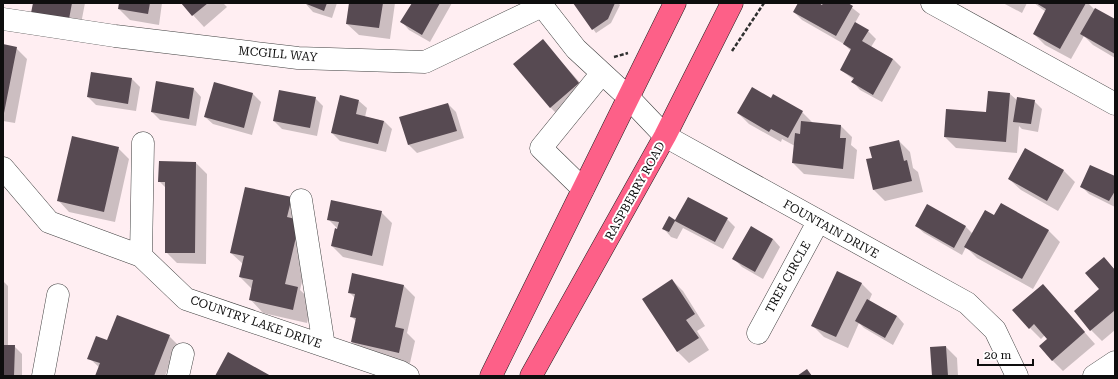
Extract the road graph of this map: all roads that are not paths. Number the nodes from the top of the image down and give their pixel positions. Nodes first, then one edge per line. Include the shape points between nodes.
1 (675, 3) edge
2 (732, 3) edge
3 (932, 3) edge
4 (541, 5) edge
5 (3, 19) edge
6 (606, 65) junction
7 (628, 96) junction
8 (1115, 104) edge
9 (665, 136) junction
10 (143, 143) dead end
11 (3, 168) edge
12 (582, 189) junction
13 (302, 200) dead end
14 (818, 222) junction
15 (141, 256) junction
16 (58, 295) dead end
17 (758, 333) dead end
18 (324, 346) junction
19 (184, 354) dead end
20 (1115, 362) edge
21 (43, 376) edge
22 (178, 376) edge
23 (408, 376) edge
24 (491, 376) edge
25 (531, 376) edge
26 (1017, 376) edge
27 (1094, 376) edge

1 - 7 main road
2 - 9 main road, RASPBERRY ROAD
3 - 8 street
4 - 5 street, MCGILL WAY via 425,62 298,58 115,36
4 - 6 street via 576,49
6 - 7 street
6 - 12 street via 542,148
7 - 9 street, FOUNTAIN DRIVE
7 - 12 main road
9 - 14 street, FOUNTAIN DRIVE
9 - 25 main road, RASPBERRY ROAD
10 - 15 street
11 - 15 street, COUNTRY LAKE DRIVE via 48,222
12 - 24 main road
13 - 18 street
14 - 17 street, TREE CIRCLE
14 - 26 street, FOUNTAIN DRIVE via 967,303 995,330
15 - 18 street, COUNTRY LAKE DRIVE via 186,299
16 - 21 street
18 - 23 street, COUNTRY LAKE DRIVE
19 - 22 street
20 - 27 street

